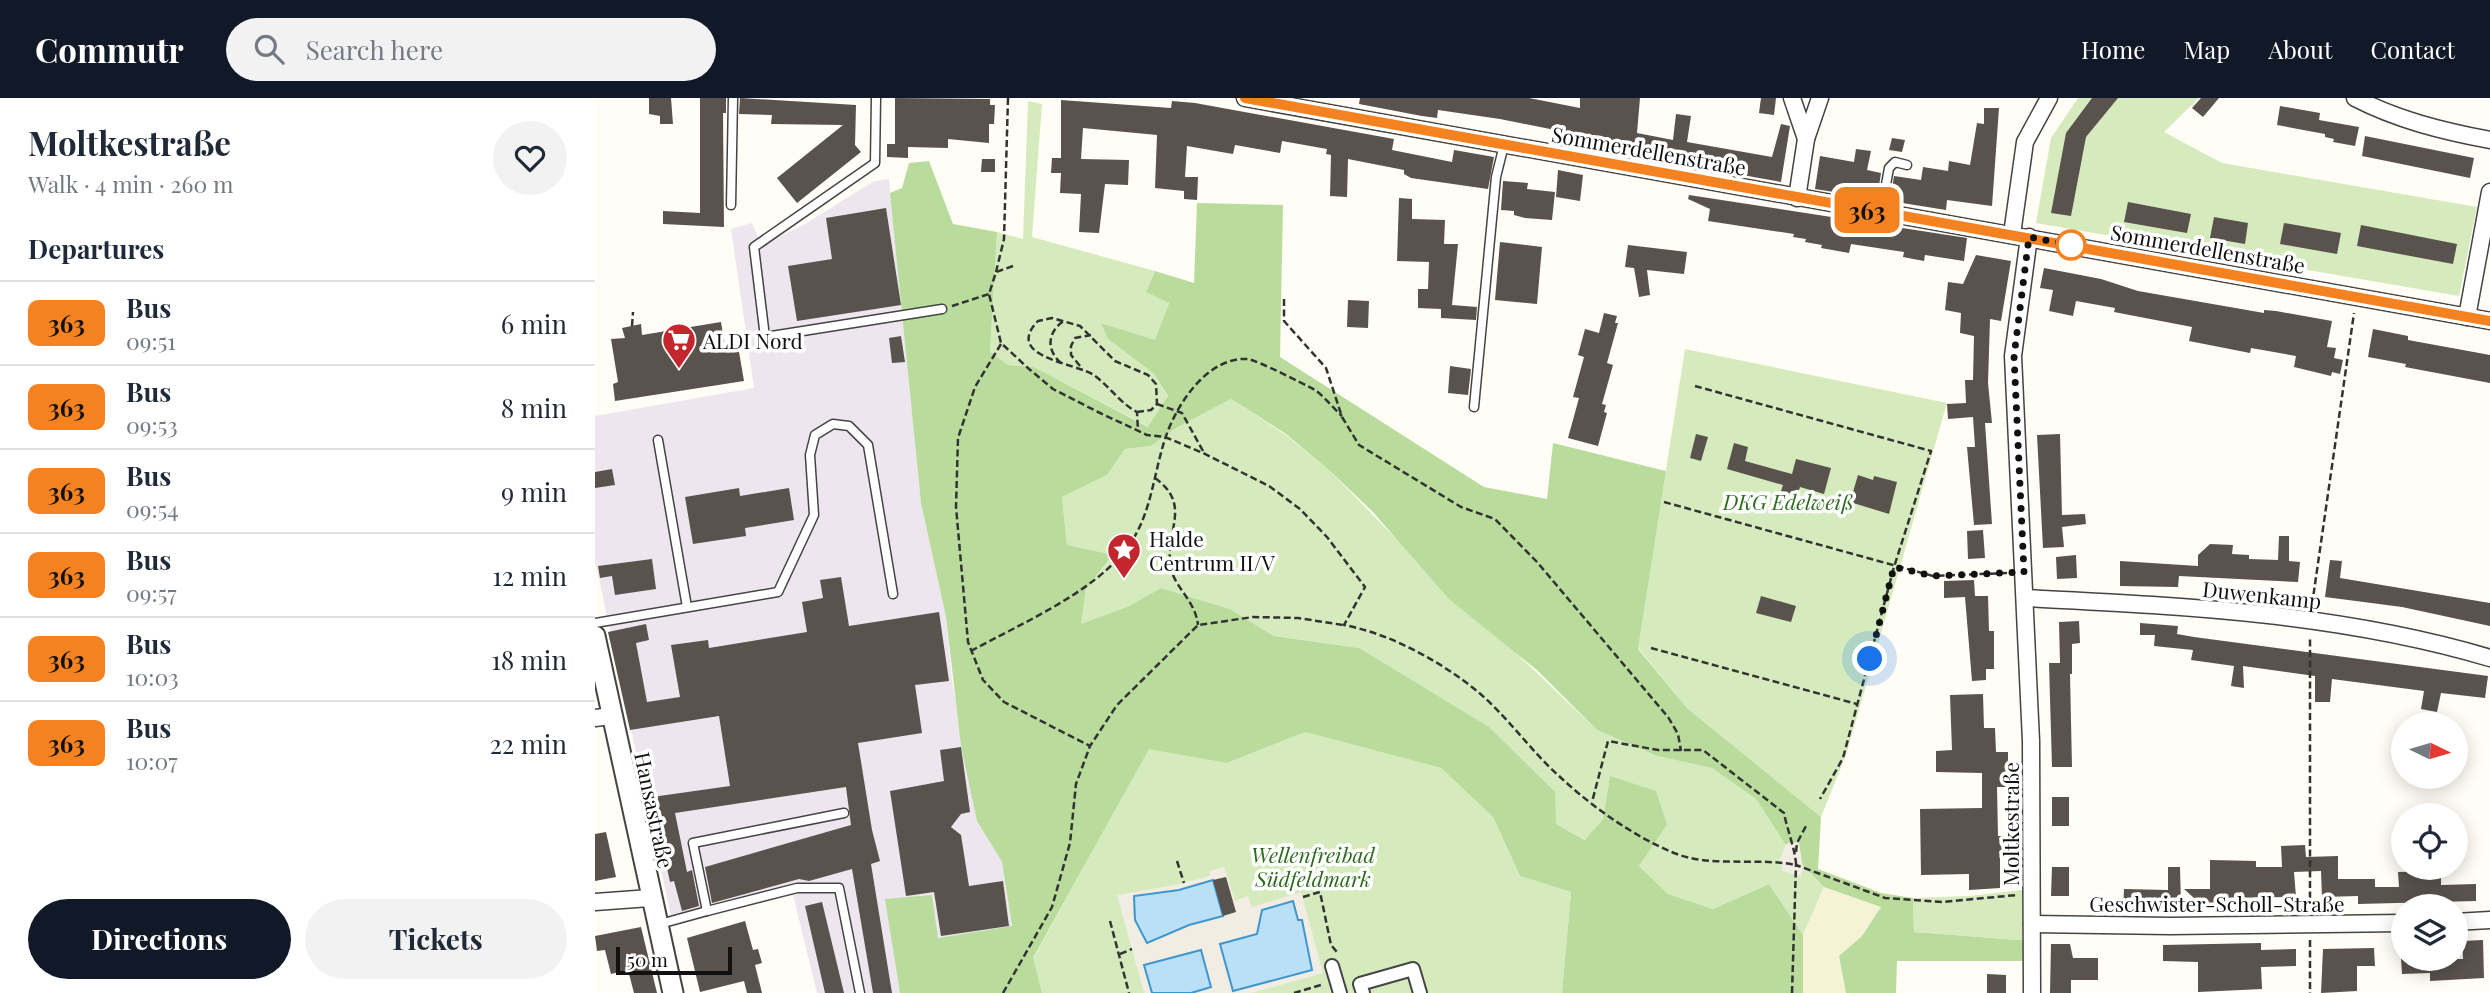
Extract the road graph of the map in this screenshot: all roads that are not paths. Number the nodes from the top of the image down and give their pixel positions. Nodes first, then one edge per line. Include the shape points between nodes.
1 (733, 98) edge
2 (876, 98) edge
3 (1245, 98) edge
4 (1792, 98) edge
5 (1820, 98) edge
6 (2049, 98) edge
7 (2355, 98) edge
8 (1806, 139) junction
9 (2490, 140) edge
10 (1504, 145) junction
11 (1907, 164) dead end
12 (2490, 192) edge
13 (1797, 198) junction
14 (731, 205) dead end
15 (1881, 212) junction
16 (2021, 236) junction
17 (941, 309) road end
18 (2467, 317) junction
19 (2490, 321) edge
20 (1473, 407) dead end
21 (658, 440) dead end
22 (893, 594) dead end
23 (2025, 598) junction
24 (687, 607) junction
25 (595, 623) edge
26 (595, 636) edge
27 (2490, 658) edge
28 (603, 717) edge
29 (844, 813) dead end
30 (650, 898) junction
31 (595, 902) edge
32 (707, 911) junction
33 (2490, 920) edge
34 (2468, 921) edge
35 (2032, 923) junction
36 (2391, 923) edge
37 (657, 925) junction
38 (1335, 960) road end
39 (1339, 989) edge
40 (1362, 991) edge
41 (673, 993) edge
42 (860, 993) edge
43 (1420, 993) edge
44 (2032, 993) edge

1 - 14 lane
2 - 17 lane via 875,163 754,247 765,337
3 - 10 street, Sommerdellenstraße
4 - 8 street
5 - 8 street
6 - 16 street, Moltkestraße via 2025,142
7 - 9 street via 2400,118
8 - 13 street
10 - 13 street, Sommerdellenstraße
10 - 20 lane via 1496,177
11 - 15 lane via 1895,162 1889,167
12 - 18 street
13 - 15 street, Sommerdellenstraße
15 - 16 street, Sommerdellenstraße
16 - 18 street, Sommerdellenstraße
16 - 23 street, Moltkestraße via 2014,356
18 - 19 street, Sommerdellenstraße
21 - 24 lane
22 - 24 lane via 868,445 849,426 833,424 815,435 810,455 814,515 778,592
23 - 27 street, Duwenkamp via 2310,620
23 - 35 street, Moltkestraße
24 - 25 lane
26 - 28 street, Hansastraße
28 - 30 street, Hansastraße
29 - 32 lane via 693,843
30 - 31 street
30 - 37 street, Hansastraße
32 - 37 lane
32 - 42 lane via 797,888 839,888
33 - 34 street
35 - 36 street, Geschwister-Scholl-Straße
35 - 44 street, Moltkestraße
37 - 41 street, Hansastraße
38 - 39 street
39 - 40 street
40 - 43 street via 1360,984 1413,970

